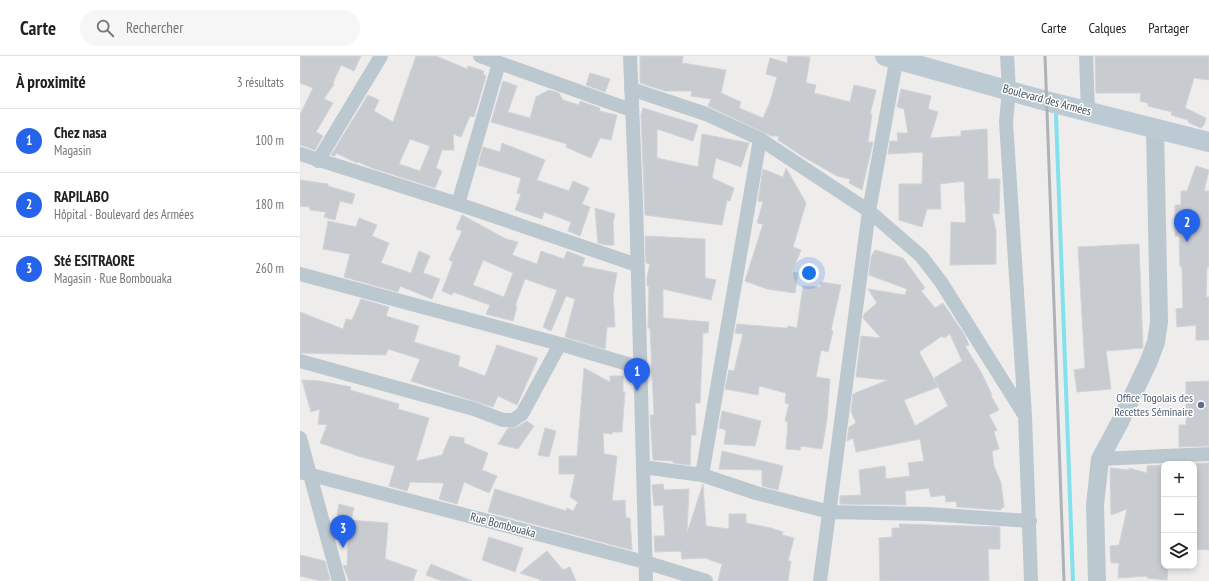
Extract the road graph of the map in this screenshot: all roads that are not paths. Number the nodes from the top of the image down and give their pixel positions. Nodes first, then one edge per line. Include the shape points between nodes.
1 (381, 56) edge
2 (480, 56) edge
3 (630, 56) edge
4 (1007, 56) edge
5 (1086, 56) edge
6 (893, 57) edge
7 (499, 63) junction
8 (632, 89) junction
9 (1009, 90) junction
10 (631, 110) junction
11 (1088, 110) junction
12 (1155, 128) junction
13 (760, 139) junction
14 (1209, 142) edge
15 (300, 154) edge
16 (318, 161) junction
17 (458, 204) junction
18 (869, 211) junction
19 (637, 265) junction
20 (300, 274) edge
21 (560, 344) junction
22 (300, 361) edge
23 (641, 368) junction
24 (1025, 416) junction
25 (300, 438) edge
26 (1209, 454) edge
27 (1100, 459) junction
28 (643, 467) junction
29 (305, 473) edge
30 (702, 475) junction
31 (830, 512) junction
32 (1030, 521) junction
33 (645, 562) junction
34 (339, 581) edge
35 (646, 581) edge
36 (706, 581) edge
37 (820, 581) edge
38 (1031, 581) edge
39 (1097, 581) edge

1 - 16 street
2 - 7 street
3 - 8 street
4 - 9 street
5 - 11 street
6 - 9 main road, Boulevard des Armées
6 - 18 street
7 - 10 street
7 - 17 street
8 - 10 street
8 - 13 street via 688,107
9 - 11 main road, Boulevard des Armées
9 - 24 street via 1006,122
10 - 19 street
11 - 12 main road, Boulevard des Armées
12 - 14 main road, Boulevard des Armées
12 - 27 street via 1159,292 1156,342
13 - 18 street
13 - 30 street
15 - 16 street
16 - 17 street
17 - 19 street
18 - 24 street via 921,256 941,282
18 - 31 street
19 - 23 street
20 - 21 street
21 - 22 street via 522,414 513,420 503,420 474,409
21 - 23 street
23 - 28 street
24 - 32 street
25 - 29 street
26 - 27 street
27 - 39 street via 1095,505
28 - 30 street
28 - 33 street
29 - 33 street, Rue Bombouaka
29 - 34 street
30 - 31 street via 756,493
31 - 32 street via 928,514
31 - 37 street
32 - 38 street
33 - 35 street
33 - 36 street, Rue Bombouaka

